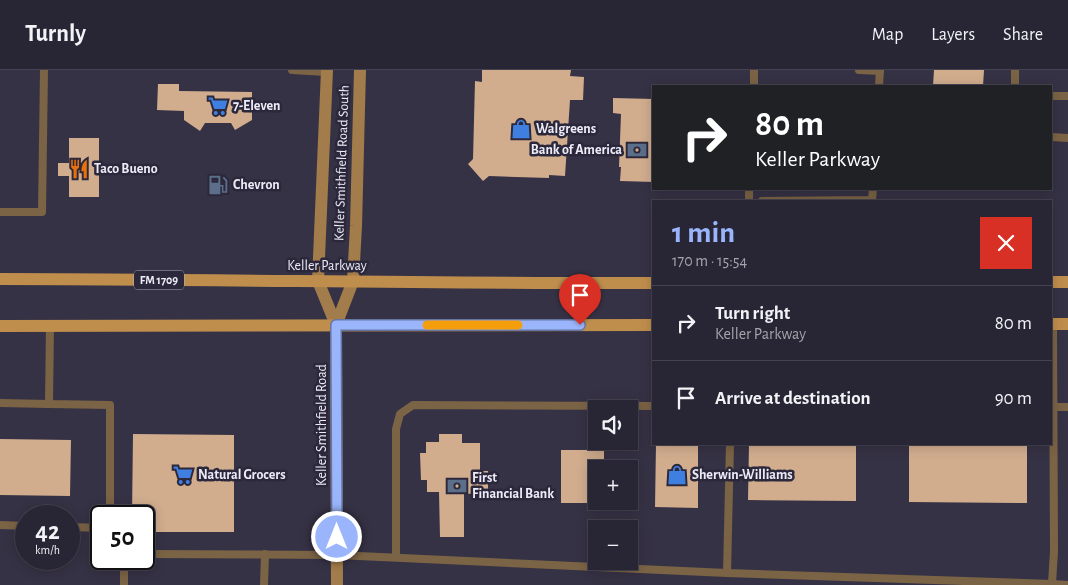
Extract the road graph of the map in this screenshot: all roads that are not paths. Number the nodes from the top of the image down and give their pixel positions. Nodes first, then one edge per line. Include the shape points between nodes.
1 (44, 70) edge
2 (292, 70) edge
3 (360, 70) edge
4 (754, 70) edge
5 (859, 70) edge
6 (1014, 70) edge
7 (327, 71) edge
8 (880, 71) edge
9 (754, 85) edge
10 (879, 85) edge
11 (1015, 85) edge
12 (1052, 96) edge
13 (1068, 96) edge
14 (1052, 136) edge
15 (1068, 138) edge
16 (0, 212) edge
17 (0, 279) edge
18 (318, 280) junction
19 (353, 281) junction
20 (1052, 282) edge
21 (1068, 282) edge
22 (652, 283) edge
23 (1052, 324) edge
24 (1068, 324) edge
25 (50, 325) junction
26 (336, 325) junction
27 (652, 325) edge
28 (0, 326) edge
29 (0, 402) edge
30 (49, 404) junction
31 (652, 406) edge
32 (1052, 407) edge
33 (1068, 407) edge
34 (730, 445) edge
35 (110, 505) edge
36 (0, 525) edge
37 (15, 526) edge
38 (155, 554) edge
39 (265, 554) junction
40 (337, 555) junction
41 (396, 557) junction
42 (124, 570) edge
43 (727, 573) junction
44 (1052, 584) edge
45 (124, 585) edge
46 (264, 585) edge
47 (337, 585) edge
48 (1068, 585) edge

1 - 16 lane via 42,212
2 - 7 lane
3 - 19 main road, Keller Smithfield Road South
4 - 9 lane
5 - 8 lane
6 - 11 lane
7 - 18 main road, Keller Smithfield Road South
8 - 10 lane
12 - 13 lane
14 - 15 lane
17 - 18 main road, Keller Parkway / FM 1709
18 - 19 main road, Keller Parkway / FM 1709
18 - 26 main road, Keller Smithfield Road South
19 - 22 main road, Keller Parkway / FM 1709
19 - 26 main road, Keller Smithfield Road South
20 - 21 main road
23 - 24 main road
23 - 32 lane
25 - 26 main road
25 - 28 main road
25 - 30 lane
26 - 27 main road
26 - 40 main road, Keller Smithfield Road
29 - 30 lane
30 - 35 lane via 110,405
31 - 41 lane via 413,405 400,414 396,429
32 - 33 lane
32 - 44 lane
34 - 43 lane
36 - 37 lane
38 - 39 lane
39 - 40 lane
39 - 46 lane
40 - 41 lane
40 - 47 main road, Keller Smithfield Road
41 - 43 lane
42 - 45 lane
43 - 44 lane
44 - 48 lane

